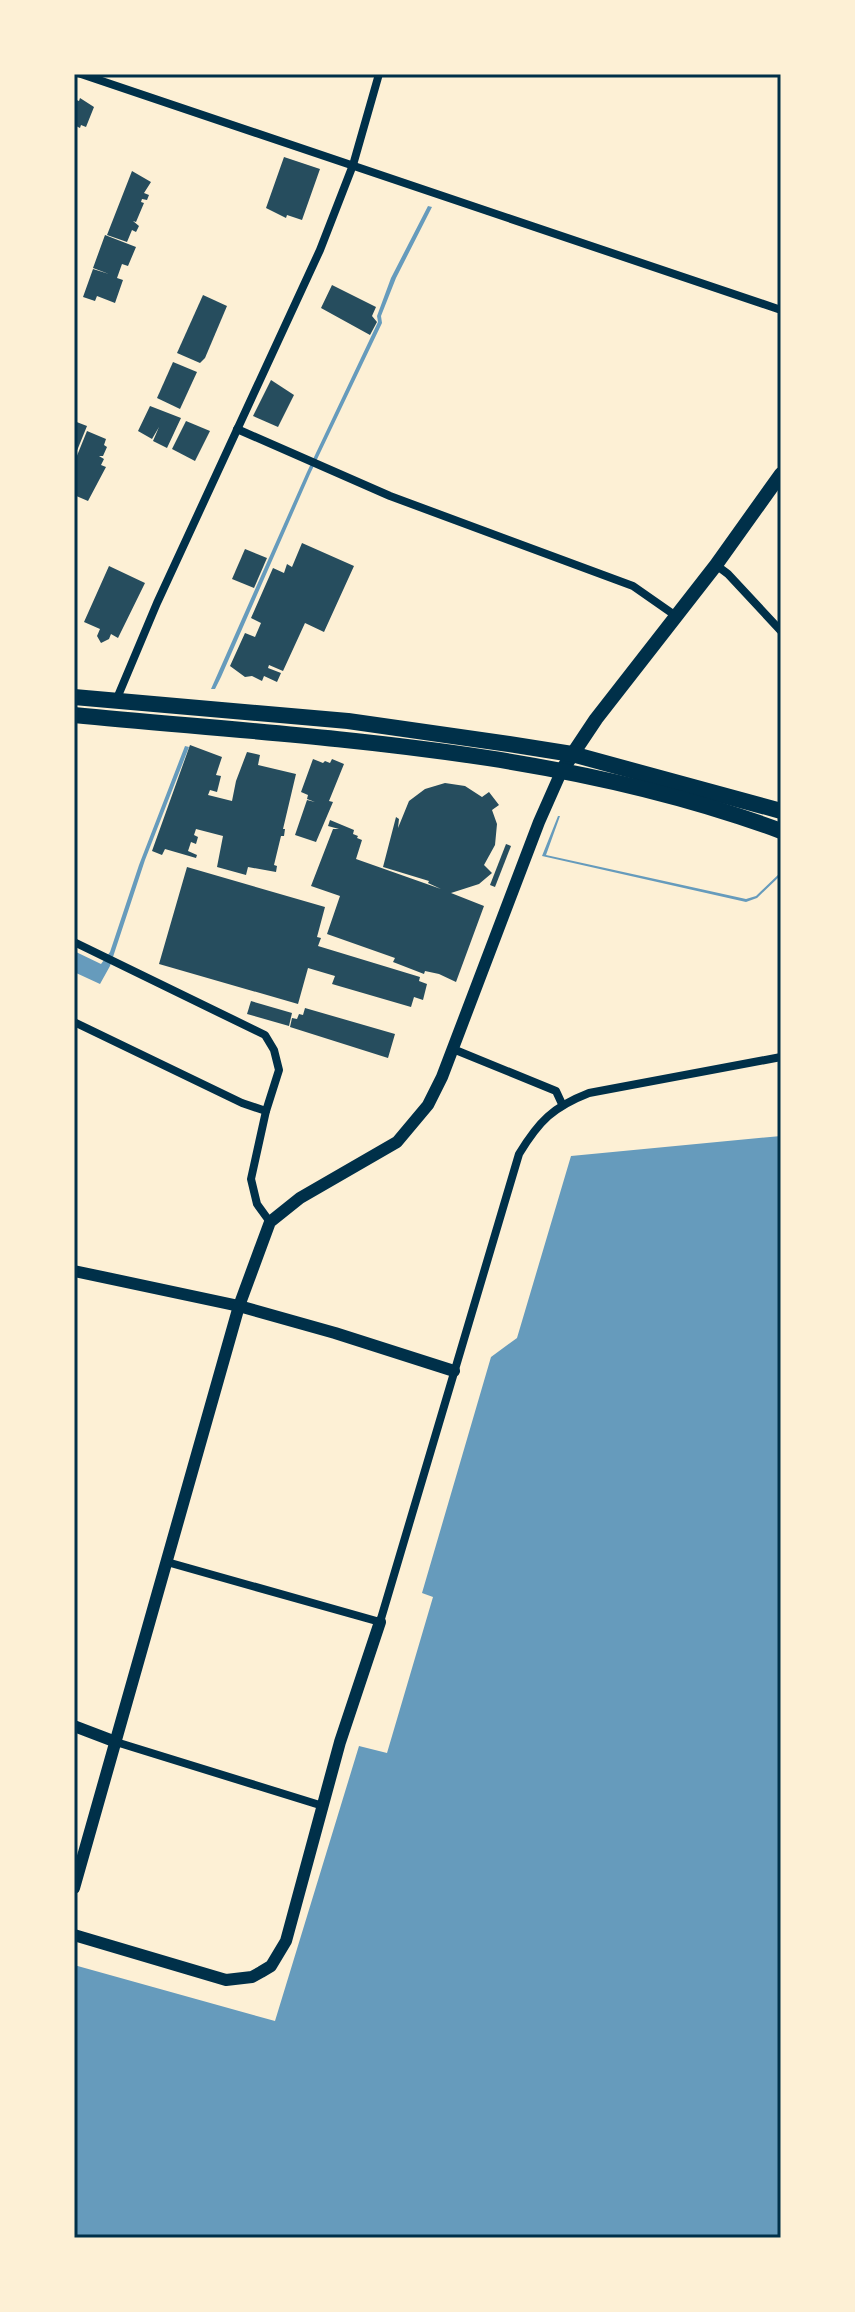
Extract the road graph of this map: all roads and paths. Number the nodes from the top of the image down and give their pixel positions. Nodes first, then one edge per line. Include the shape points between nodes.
1 (81, 74) edge
2 (379, 74) edge
3 (353, 165) junction
4 (781, 310) edge
5 (237, 429) junction
6 (781, 474) edge
7 (716, 565) junction
8 (676, 616) junction
9 (781, 631) edge
10 (74, 697) edge
11 (116, 701) junction
12 (74, 715) edge
13 (109, 718) junction
14 (572, 754) junction
15 (562, 770) junction
16 (781, 811) edge
17 (781, 831) edge
18 (74, 942) edge
19 (74, 1022) edge
20 (453, 1049) junction
21 (781, 1057) edge
22 (562, 1104) junction
23 (266, 1111) junction
24 (270, 1222) junction
25 (74, 1271) edge
26 (239, 1306) junction
27 (454, 1371) junction
28 (167, 1562) junction
29 (380, 1622) junction
30 (74, 1726) edge
31 (116, 1742) junction
32 (323, 1806) junction
33 (74, 1888) edge
34 (74, 1935) edge

1 - 3 street
2 - 3 street
3 - 4 street
3 - 5 street
5 - 8 street via 390,496 633,586
5 - 11 street
6 - 7 main road
7 - 8 main road
7 - 9 street
8 - 14 main road
10 - 11 main road
11 - 13 street
11 - 14 main road via 348,721
12 - 13 main road
13 - 15 main road via 452,752
14 - 15 main road
14 - 16 main road
15 - 17 main road
15 - 20 street
18 - 23 street via 265,1035 279,1070
19 - 23 street
20 - 22 street via 556,1091
20 - 24 street via 428,1105 397,1142 300,1198
21 - 22 street via 616,1087
22 - 27 street via 536,1126 519,1154
23 - 24 street via 251,1179 257,1204
24 - 26 street
25 - 26 street
26 - 27 street
26 - 28 street
27 - 29 street
28 - 29 street
28 - 31 street
29 - 32 street
30 - 31 street
31 - 32 street
31 - 33 street
32 - 34 street via 286,1941 271,1966 252,1977 226,1980

